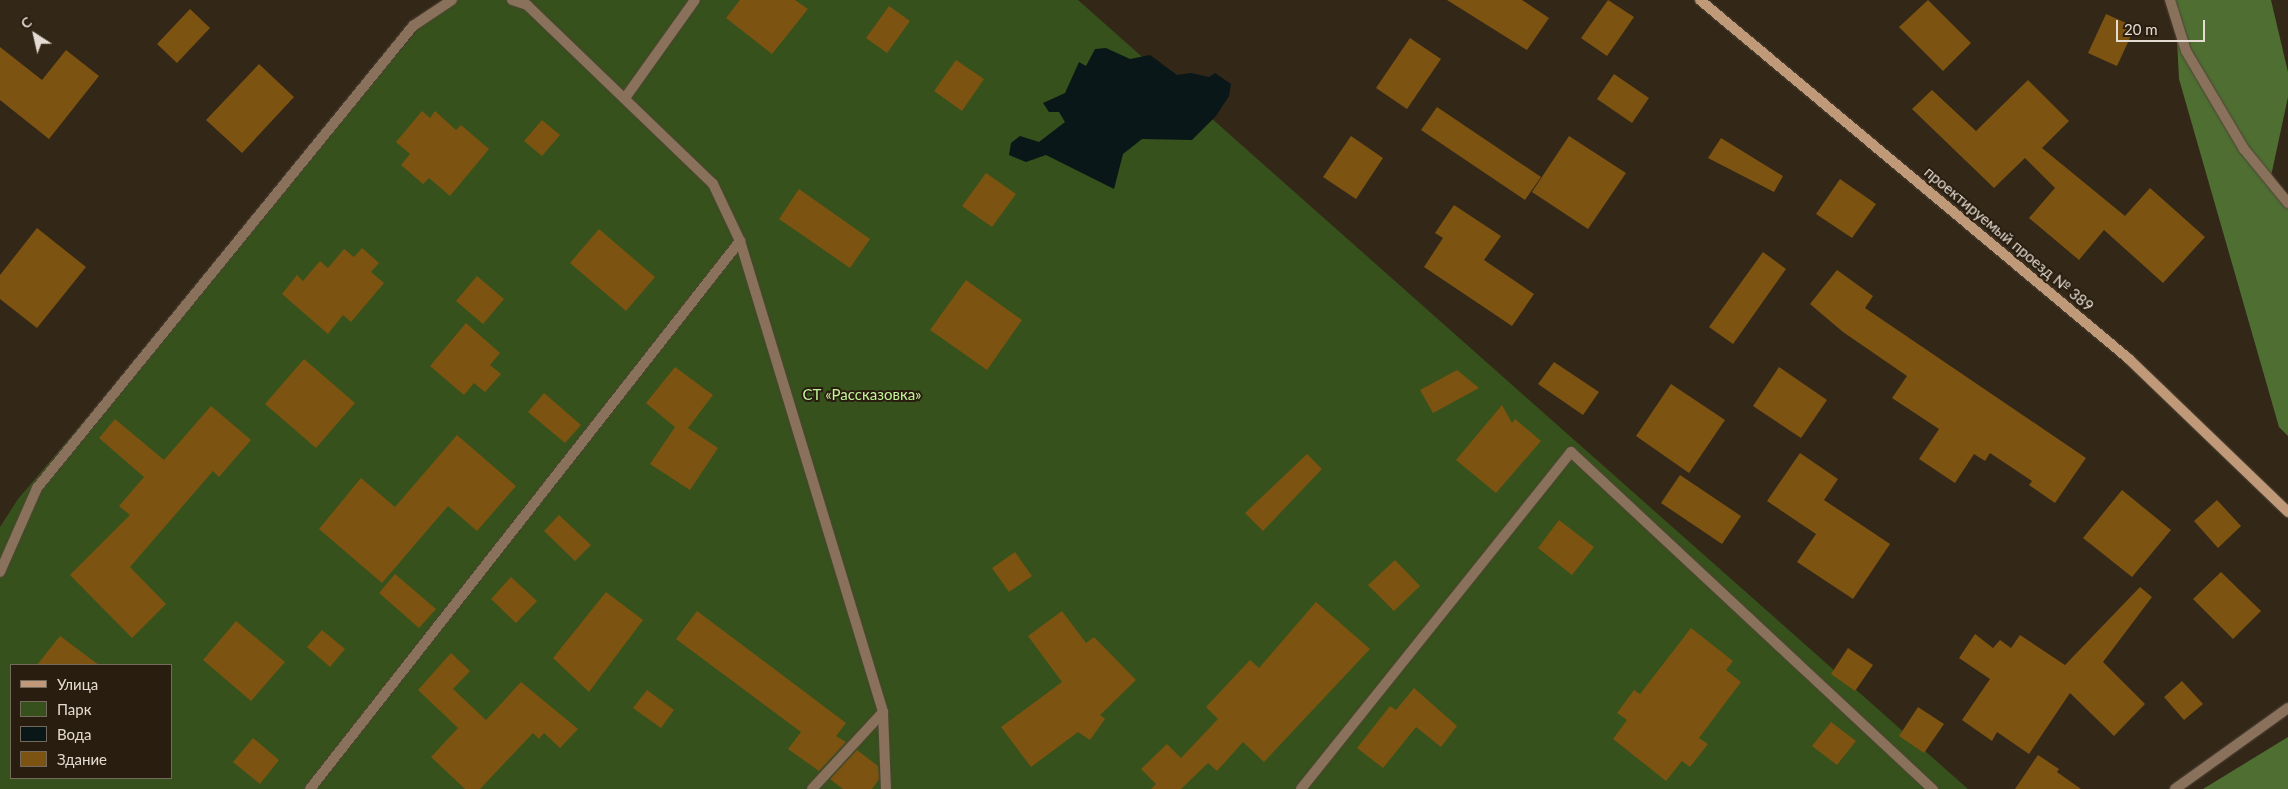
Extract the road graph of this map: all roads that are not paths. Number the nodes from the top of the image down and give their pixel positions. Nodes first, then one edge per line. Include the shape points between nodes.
1 (452, 0) edge
2 (512, 0) edge
3 (695, 0) edge
4 (1700, 0) edge
5 (2170, 0) edge
6 (625, 98) junction
7 (2288, 203) edge
8 (740, 241) junction
9 (2288, 512) edge
10 (0, 572) edge
11 (2288, 708) edge
12 (884, 712) junction
13 (310, 789) edge
14 (812, 789) edge
15 (886, 789) edge
16 (1301, 789) edge
17 (1933, 789) edge
18 (2175, 789) edge

1 - 10 street via 413,26 37,488
2 - 6 street via 527,5
3 - 6 street
4 - 9 main road, проектируемый проезд № 389 via 2129,359
5 - 7 street via 2191,60 2244,150
6 - 8 street via 713,184
8 - 12 street
8 - 13 street
11 - 18 street
12 - 14 street
12 - 15 street
16 - 17 street via 1571,452

